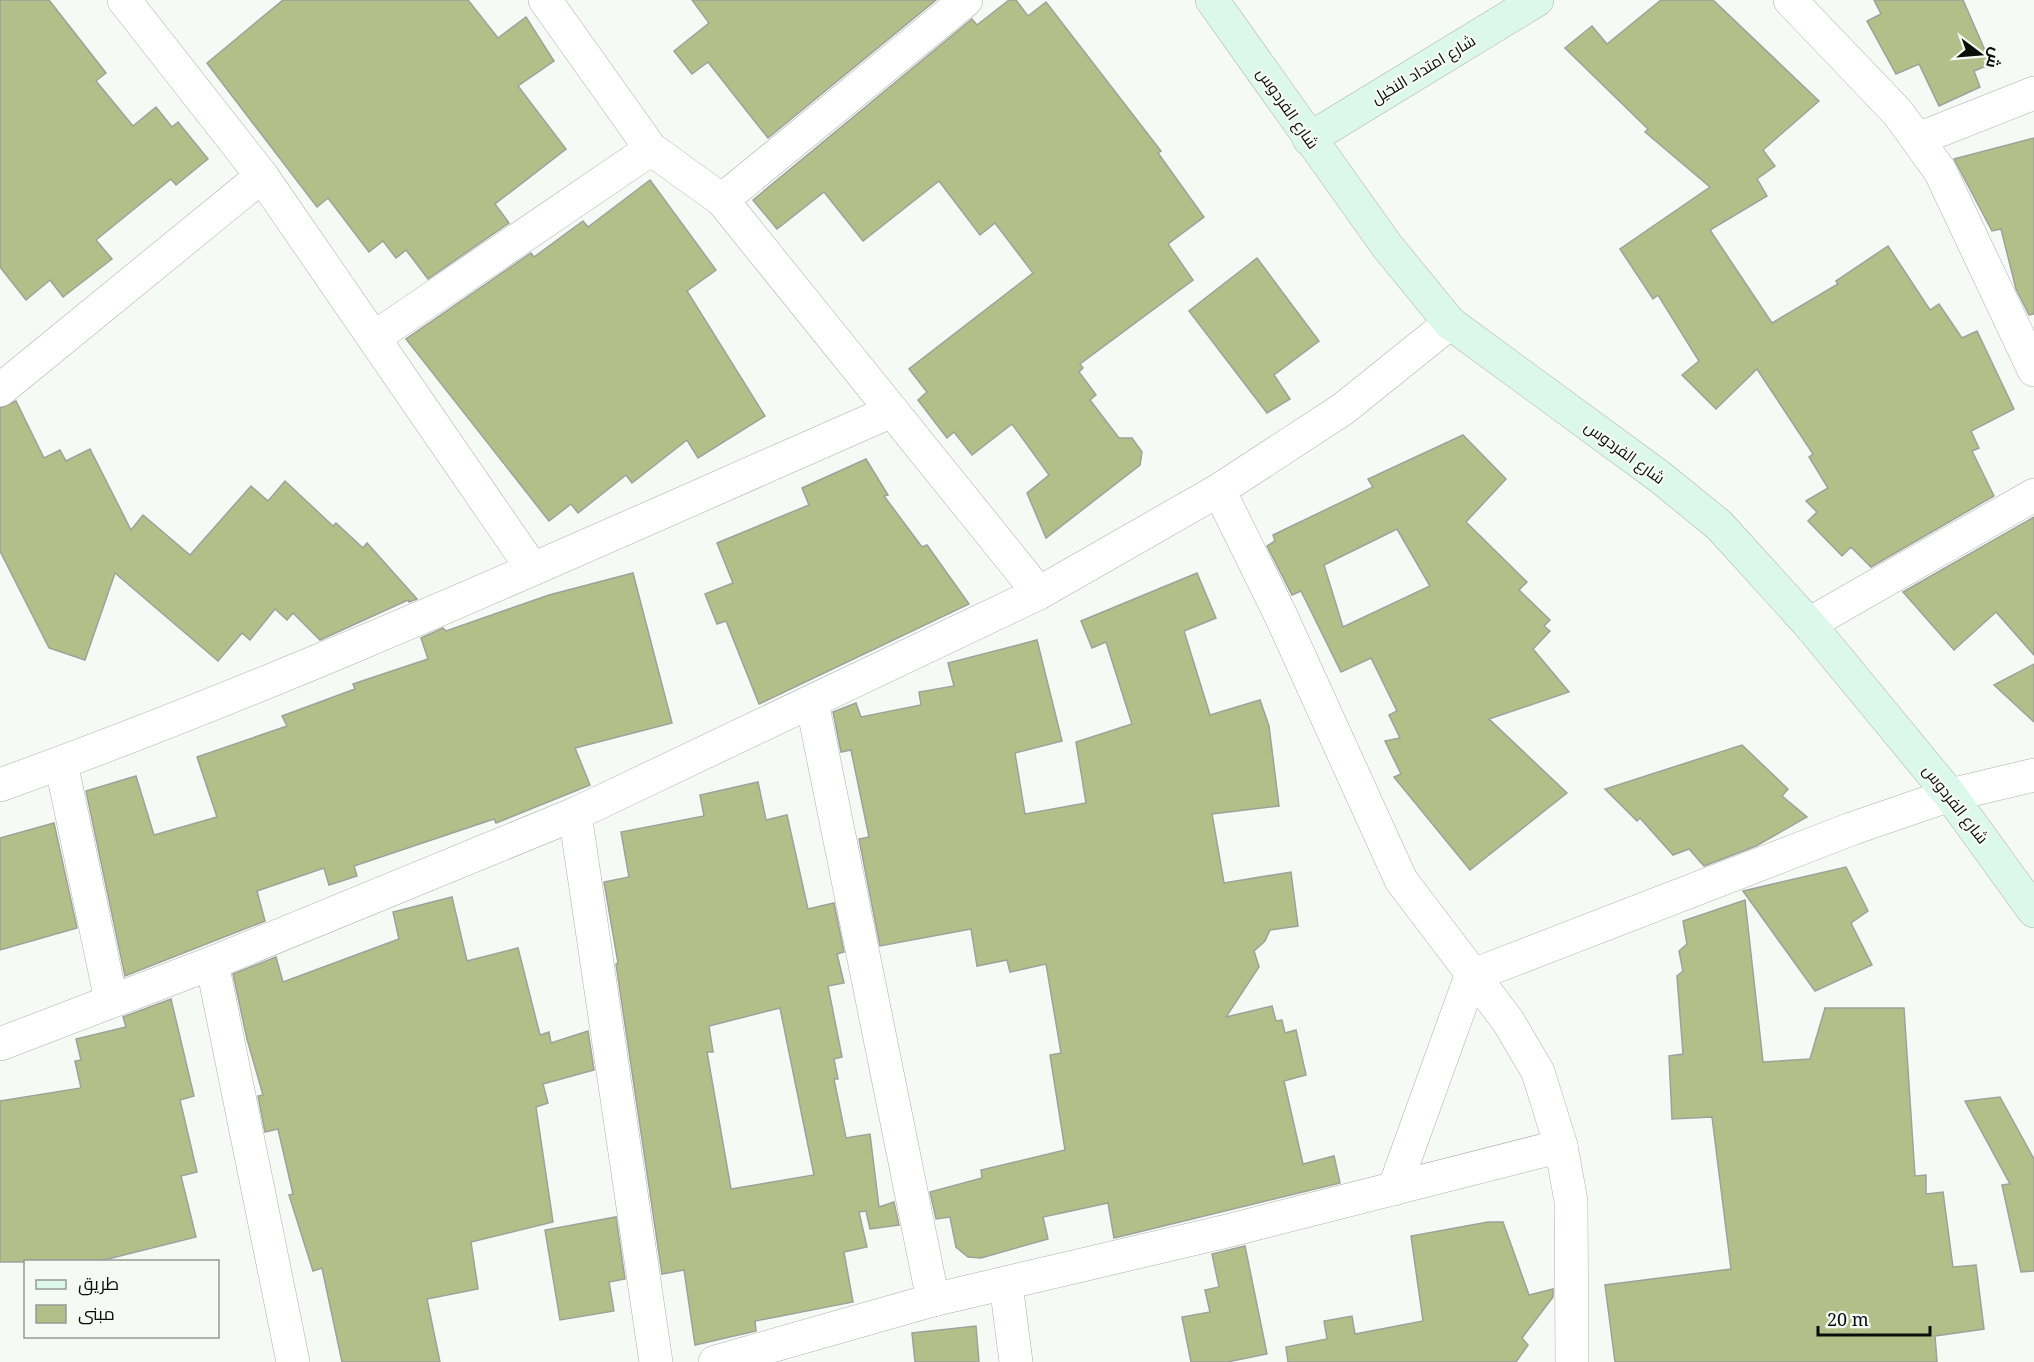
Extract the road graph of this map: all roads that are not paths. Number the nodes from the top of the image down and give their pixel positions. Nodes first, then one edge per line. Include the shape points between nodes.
1 (124, 0) edge
2 (545, 0) edge
3 (966, 0) edge
4 (1212, 0) edge
5 (1537, 0) edge
6 (1790, 0) edge
7 (2034, 93) edge
8 (1309, 139) junction
9 (1918, 139) junction
10 (651, 150) junction
11 (262, 176) junction
12 (722, 200) junction
13 (1450, 323) junction
14 (375, 337) junction
15 (2034, 370) edge
16 (0, 390) edge
17 (892, 411) junction
18 (1219, 490) junction
19 (2034, 495) edge
20 (532, 568) junction
21 (1039, 593) junction
22 (1809, 624) junction
23 (812, 702) junction
24 (61, 763) junction
25 (2034, 775) edge
26 (0, 785) edge
27 (1950, 795) junction
28 (575, 814) junction
29 (2034, 911) edge
30 (212, 963) junction
31 (1471, 975) junction
32 (111, 1000) junction
33 (0, 1044) edge
34 (1561, 1146) junction
35 (1394, 1189) junction
36 (1006, 1284) junction
37 (933, 1300) junction
38 (293, 1362) edge
39 (656, 1362) edge
40 (715, 1362) edge
41 (1016, 1362) edge
42 (1572, 1362) edge

1 - 11 street
2 - 10 street
3 - 12 street
4 - 8 street, شارع الفردوس
5 - 8 street, شارع امتداد النخيل
6 - 9 street
7 - 9 street
8 - 13 street, شارع الفردوس via 1387,246
9 - 15 street via 1940,171
10 - 12 street
10 - 14 street
11 - 14 street
11 - 16 street
12 - 17 street
13 - 18 street via 1343,409
13 - 22 street, شارع الفردوس via 1719,525
14 - 20 street
17 - 20 street
17 - 21 street
18 - 21 street
18 - 31 street via 1401,880
19 - 22 street
20 - 24 street via 385,633
21 - 23 street
22 - 27 street, شارع الفردوس
23 - 28 street
23 - 37 street
24 - 26 street
24 - 32 street
25 - 27 street
27 - 29 street, شارع الفردوس
27 - 31 street via 1840,833
28 - 30 street
28 - 39 street
30 - 32 street
30 - 38 street
31 - 34 street via 1508,1021 1538,1072
31 - 35 street
32 - 33 street
34 - 35 street
34 - 42 street via 1571,1200
35 - 36 street
36 - 37 street
36 - 41 street
37 - 40 street

